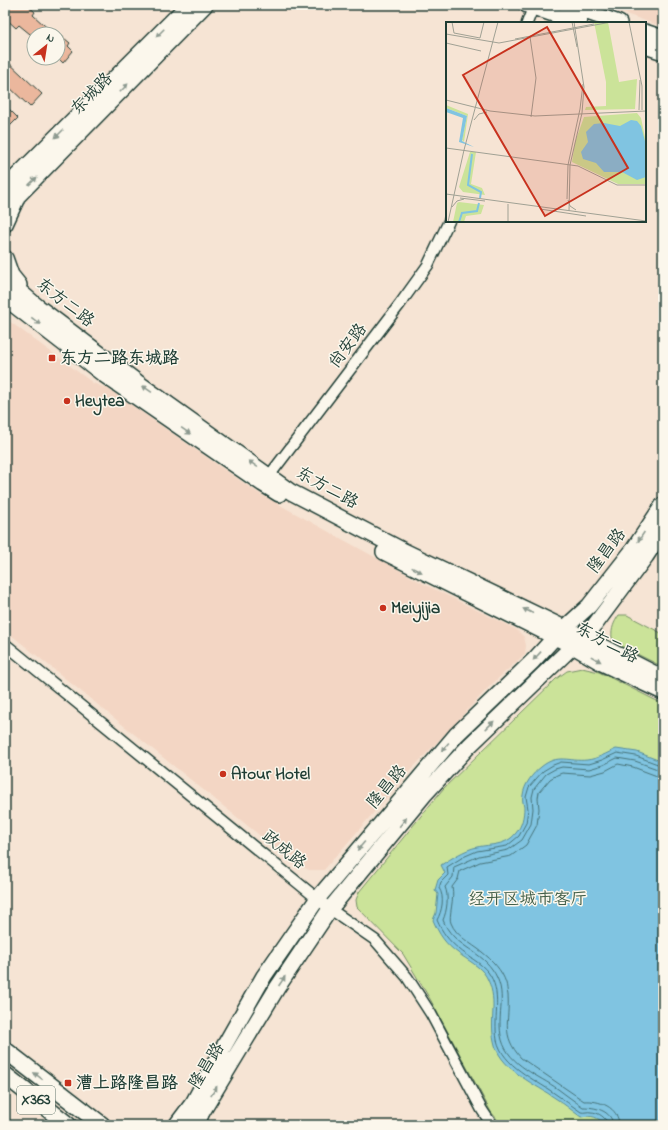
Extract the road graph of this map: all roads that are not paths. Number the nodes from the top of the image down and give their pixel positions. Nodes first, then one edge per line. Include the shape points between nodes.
1 (188, 5) edge
2 (205, 5) edge
3 (567, 5) edge
4 (531, 6) edge
5 (527, 22) edge
6 (576, 22) edge
7 (616, 22) edge
8 (646, 32) edge
9 (663, 38) edge
10 (646, 46) edge
11 (663, 52) edge
12 (11, 192) edge
13 (5, 208) edge
14 (449, 222) edge
15 (5, 224) edge
16 (5, 258) edge
17 (5, 279) edge
18 (9, 301) edge
19 (38, 308) junction
20 (266, 480) junction
21 (663, 505) edge
22 (663, 530) edge
23 (560, 633) junction
24 (579, 642) junction
25 (5, 644) edge
26 (663, 678) edge
27 (663, 692) edge
28 (318, 898) junction
29 (330, 909) junction
30 (5, 1050) edge
31 (5, 1074) edge
32 (70, 1101) junction
33 (196, 1117) edge
34 (68, 1125) edge
35 (102, 1125) edge
36 (110, 1125) edge
37 (177, 1125) edge
38 (181, 1125) edge
39 (492, 1125) edge

1 -> 12 street, 东城路
12 -> 2 street, 东城路 via 62,152
3 - 7 street
4 - 5 street
4 - 6 street
8 - 9 street
10 - 11 street
12 - 13 street, 东城路
12 - 15 street
14 - 20 street, 尚安路 via 428,265 416,282
16 - 19 street via 11,275
17 - 19 street, 东方二路
18 -> 20 street, 东方二路 via 103,374
20 -> 19 street, 东方二路
20 - 23 street, 东方二路
21 -> 23 street, 隆昌路 via 633,550 589,606
22 - 24 street, 隆昌路
23 - 24 street, 东方二路
23 -> 28 street, 隆昌路 via 456,735
24 - 26 street, 东方二路
24 -> 27 street, 东方二路 via 602,662
29 -> 24 street, 隆昌路 via 424,795 469,746
25 - 28 street, 政成路
28 - 29 street, 政成路
28 - 33 street, 隆昌路 via 264,976 223,1048
33 -> 29 street, 隆昌路
29 - 39 street, 政成路 via 375,940 407,977 431,1014
32 -> 30 main road, X363
31 - 34 main road, X363
32 - 35 main road, X363
32 - 36 main road
33 - 37 main road
33 - 38 street, 隆昌路

